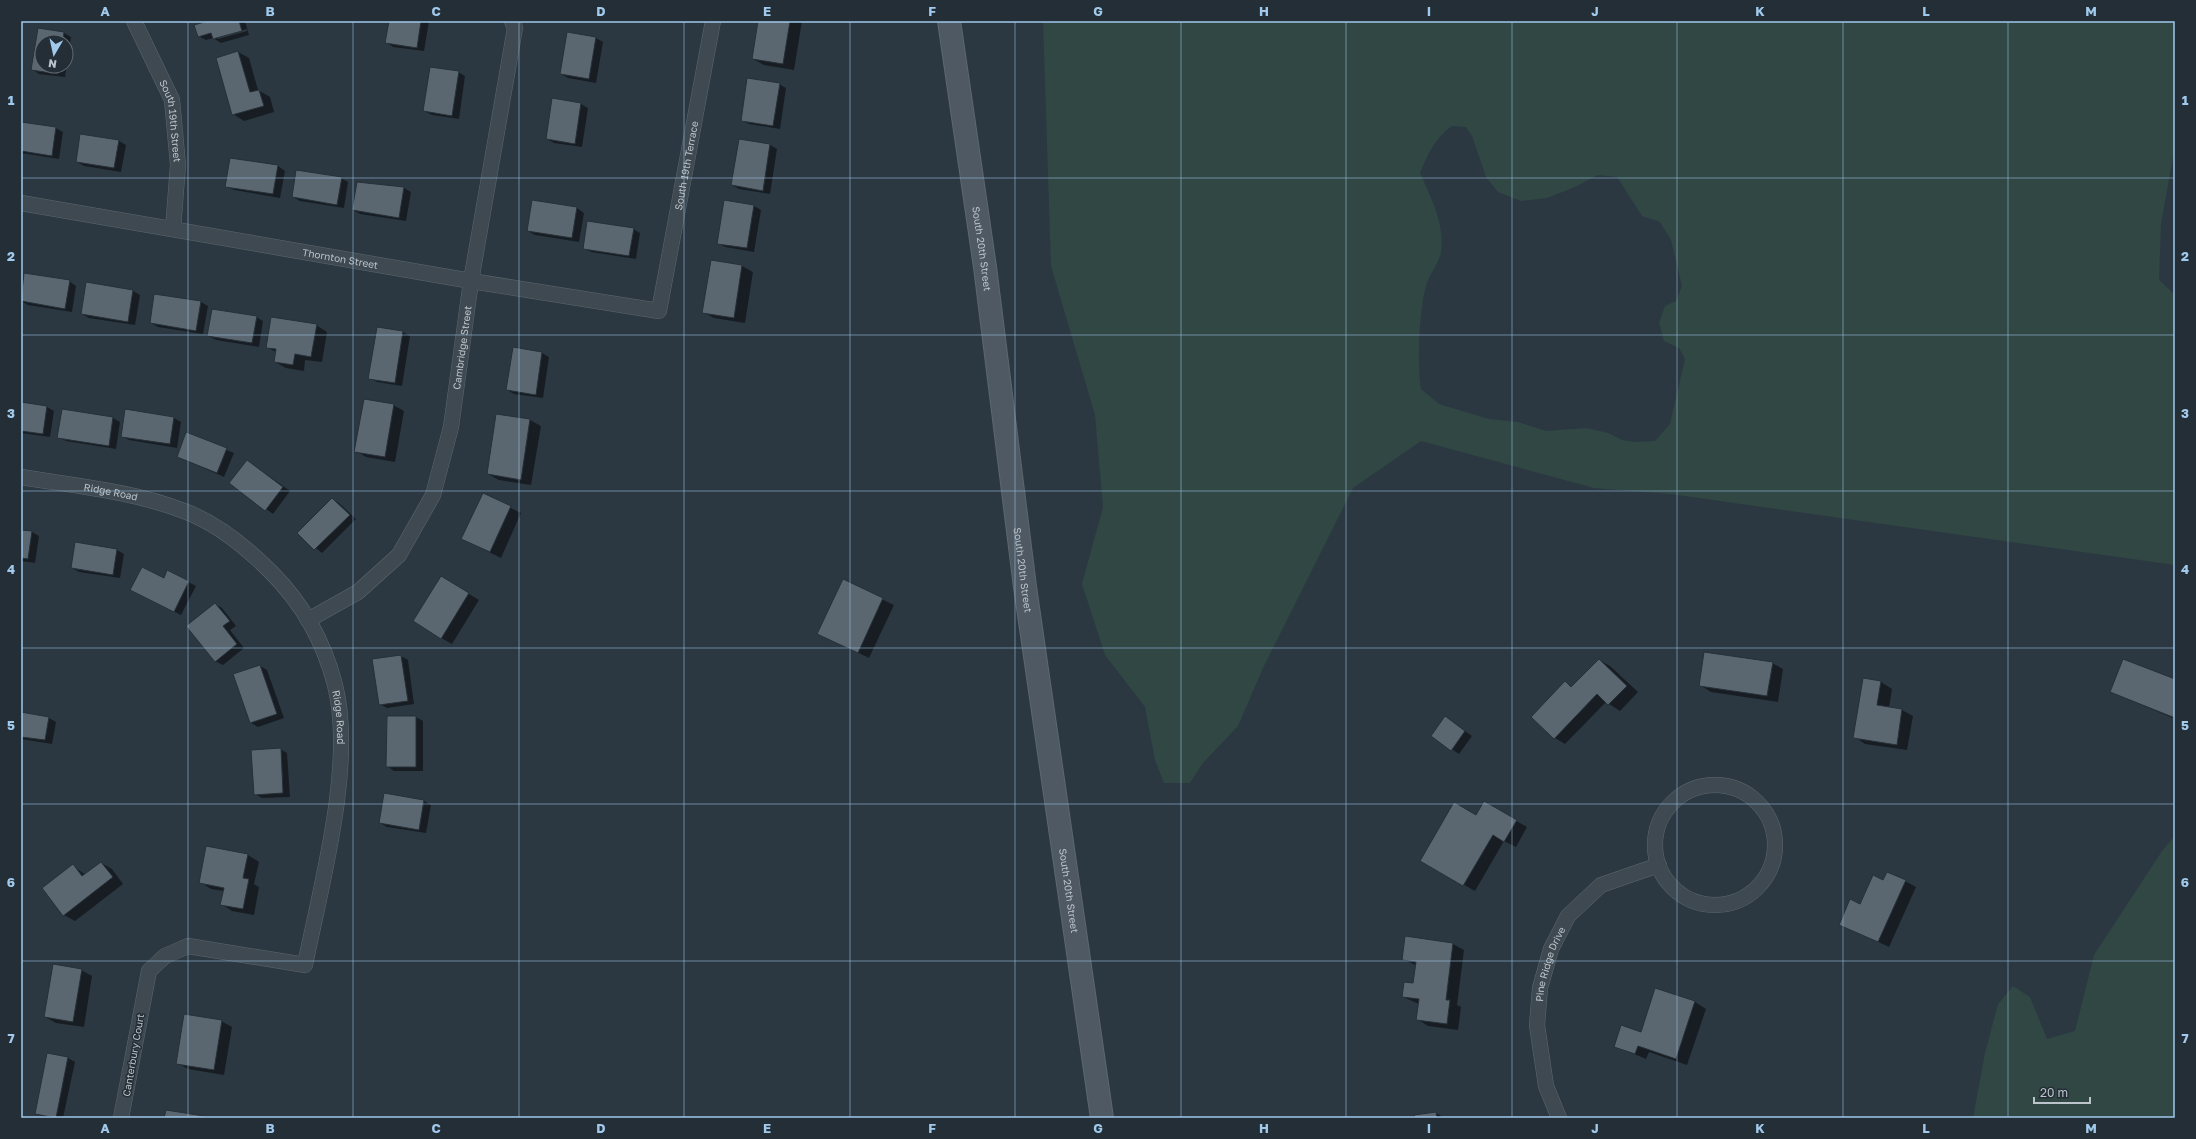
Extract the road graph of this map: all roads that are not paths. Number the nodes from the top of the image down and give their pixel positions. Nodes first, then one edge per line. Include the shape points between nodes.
1 (134, 21) edge
2 (512, 21) edge
3 (713, 21) edge
4 (949, 21) edge
5 (21, 203) edge
6 (173, 229) junction
7 (471, 281) junction
8 (660, 311) joint
9 (21, 477) edge
10 (308, 620) junction
11 (1659, 865) junction
12 (144, 993) joint
13 (122, 1118) edge
14 (1102, 1118) edge
15 (1559, 1118) edge

1 - 6 street, South 19th Street via 172,100 178,165
2 - 7 street, Cambridge Street via 515,28
3 - 8 street, South 19th Terrace
4 - 14 main road, South 20th Street via 985,267 1025,587
5 - 6 street, Thornton Street
6 - 7 street, Thornton Street
7 - 8 street, Thornton Street
7 - 10 street, Cambridge Street via 451,427 434,495 399,556 358,592
9 - 10 street, Ridge Road via 145,498 185,511 222,531 252,553 290,590
10 - 12 street, Ridge Road via 318,635 335,685 341,734 336,805 305,965 188,946 165,956 149,971
11 - 11 street via 1655,838 1660,820 1670,804 1685,793 1702,786 1720,785 1738,789 1754,798 1767,812 1774,828 1776,846 1773,863 1766,879 1754,892 1738,901 1721,905 1704,904 1687,898 1673,888 1662,874
11 - 15 street, Pine Ridge Drive via 1601,885 1568,916 1551,949 1540,988 1537,1025 1546,1086
12 - 13 street, Canterbury Court

